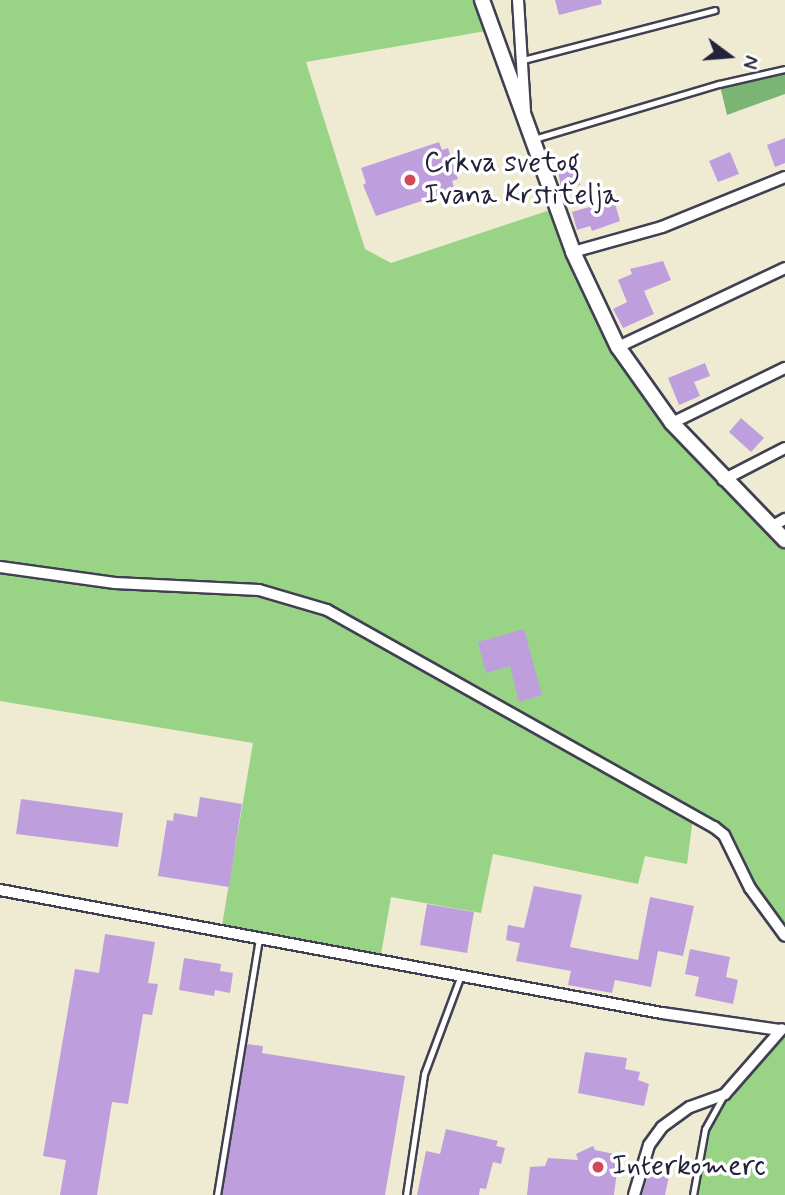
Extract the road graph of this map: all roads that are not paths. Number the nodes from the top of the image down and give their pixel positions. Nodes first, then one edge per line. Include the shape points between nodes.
1 (482, 0) edge
2 (518, 0) edge
3 (715, 10) dead end
4 (523, 60) junction
5 (785, 69) edge
6 (525, 114) junction
7 (534, 139) junction
8 (785, 177) edge
9 (573, 252) junction
10 (785, 268) edge
11 (618, 347) junction
12 (785, 368) edge
13 (672, 423) junction
14 (785, 448) edge
15 (723, 480) junction
16 (785, 519) edge
17 (771, 527) junction
18 (785, 540) edge
19 (0, 567) edge
20 (0, 890) edge
21 (785, 936) edge
22 (260, 938) junction
23 (460, 975) junction
24 (782, 1029) edge
25 (725, 1094) junction
26 (217, 1195) edge
27 (405, 1195) edge
28 (634, 1195) edge
29 (693, 1195) edge

1 - 6 street
2 - 4 street
3 - 4 lane
4 - 6 street
5 - 7 lane
6 - 7 street
7 - 9 street
8 - 9 street via 662,227
9 - 11 street
10 - 11 street
11 - 13 street
12 - 13 street
13 - 15 street
14 - 15 street
15 - 17 street
16 - 17 street
17 - 18 street
19 - 21 street via 115,583 259,590 327,610 714,827 724,835 750,888
20 - 22 street
22 - 23 street
22 - 26 lane
23 - 24 street via 662,1013
23 - 27 lane via 424,1074
24 - 25 street
25 - 28 street via 691,1107 662,1126 649,1145
25 - 29 lane via 705,1129

